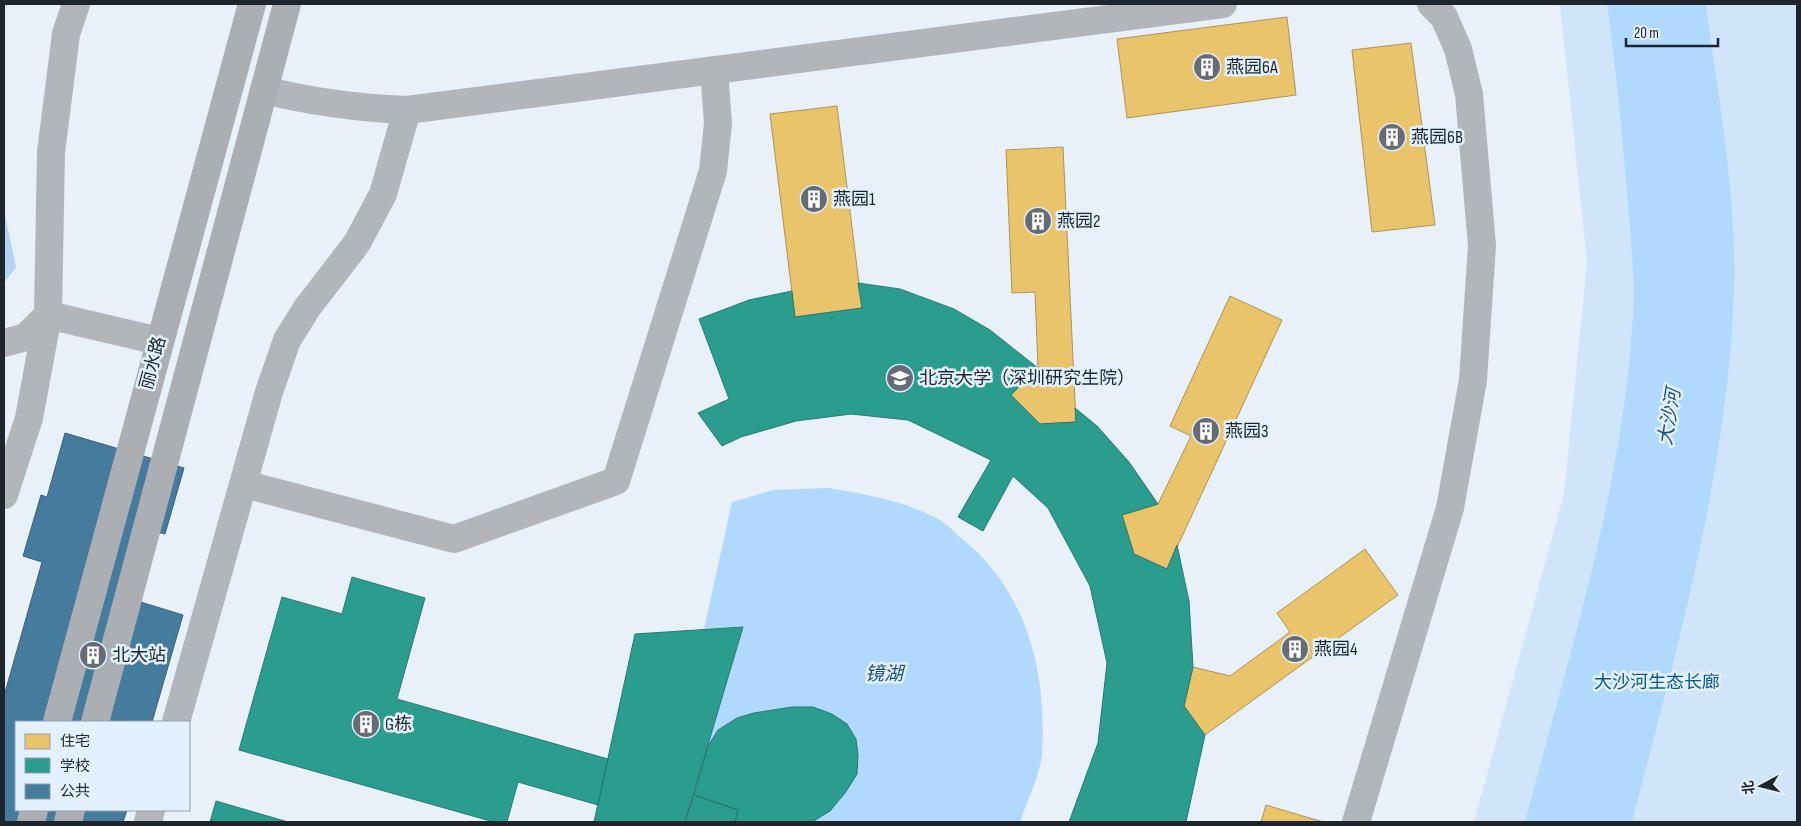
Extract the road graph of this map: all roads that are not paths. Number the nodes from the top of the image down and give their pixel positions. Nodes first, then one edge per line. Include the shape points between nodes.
1 (252, 4) edge
2 (288, 4) edge
3 (1223, 4) edge
4 (1430, 4) edge
5 (68, 6) edge
6 (714, 70) junction
7 (264, 90) junction
8 (407, 110) junction
9 (48, 315) junction
10 (159, 341) junction
11 (4, 343) edge
12 (244, 484) junction
13 (4, 495) edge
14 (57, 721) edge
15 (95, 721) edge
16 (176, 721) edge
17 (1356, 822) edge

1 - 10 main road, 丽水路
2 - 7 main road, 丽水路
3 - 6 street
4 - 17 street via 1444,17 1458,49 1469,94 1482,246 1473,380 1450,508
5 - 9 street via 51,152
6 - 8 street
6 - 12 street via 718,123 713,171 616,481 454,539
7 - 8 street via 334,104
7 - 15 main road, 丽水路
8 - 12 street via 383,194 357,243 287,340
9 - 10 street
9 - 11 street via 26,337
9 - 13 street via 30,418
10 - 14 main road, 丽水路
12 - 16 street

